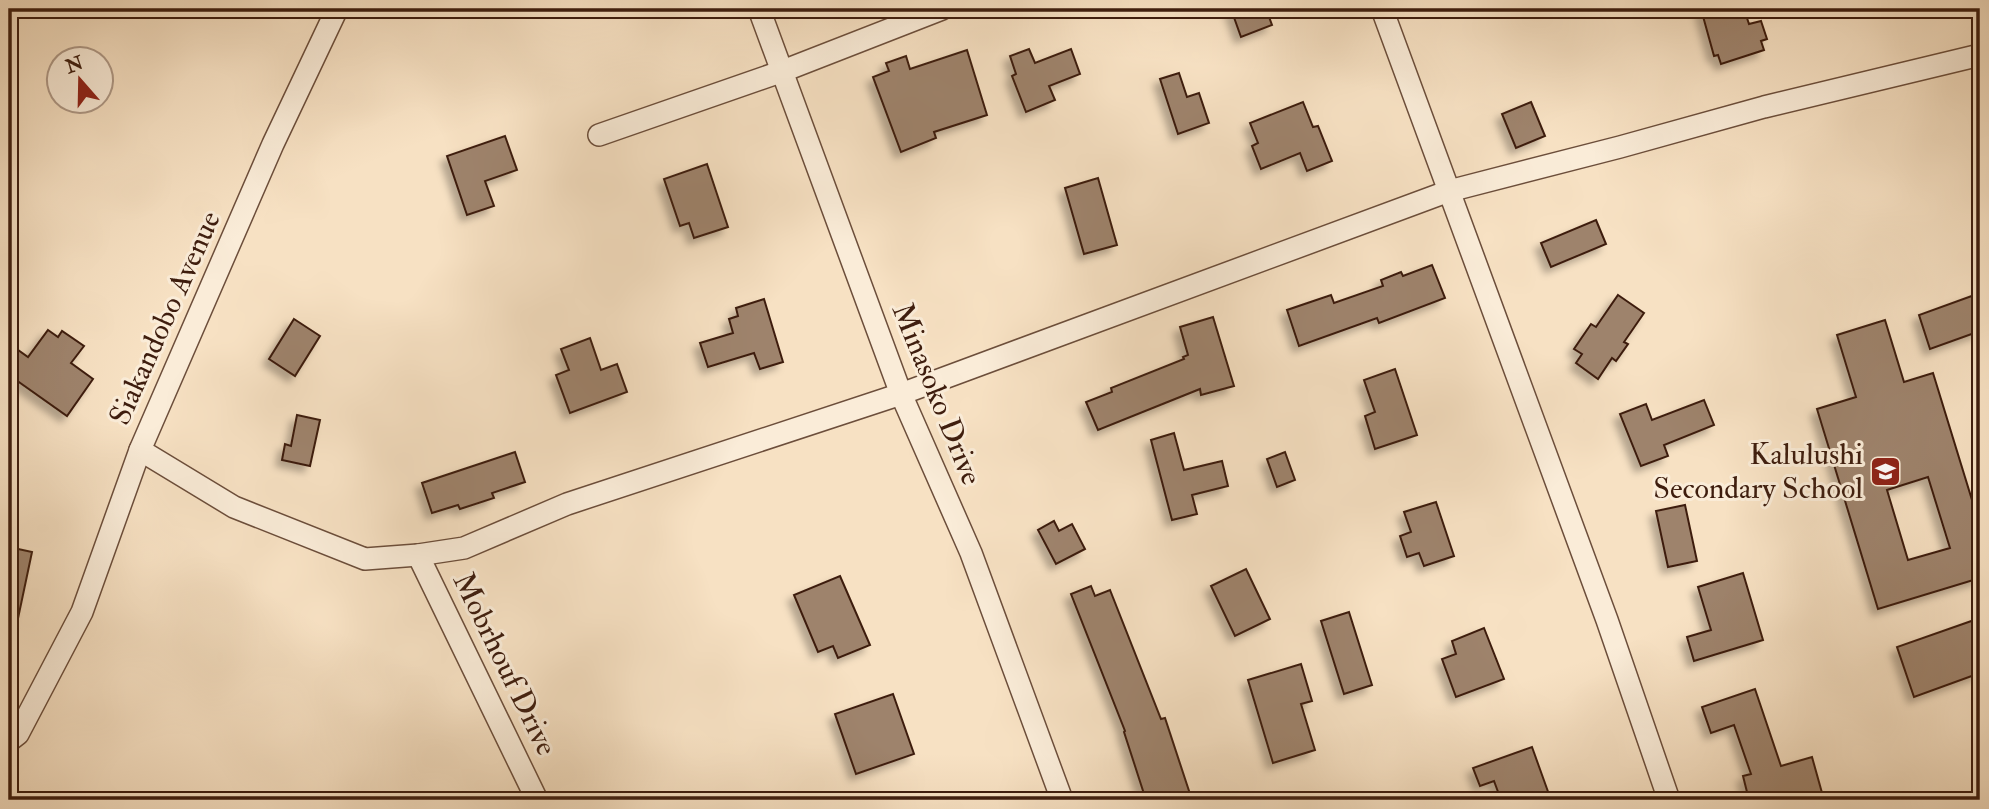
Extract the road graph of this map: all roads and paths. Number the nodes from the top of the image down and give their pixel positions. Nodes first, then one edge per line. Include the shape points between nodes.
1 (337, 9) edge
2 (760, 9) edge
3 (942, 9) edge
4 (1382, 9) edge
5 (1980, 55) edge
6 (783, 71) junction
7 (599, 135) dead end
8 (1449, 191) junction
9 (901, 394) junction
10 (139, 450) junction
11 (418, 555) junction
12 (9, 741) edge
13 (537, 800) edge
14 (1062, 800) edge
15 (1669, 800) edge

1 - 10 street, Siakandobo Avenue
2 - 6 street, Minasoko Drive
3 - 6 street
4 - 8 street
5 - 8 street, Siakandobo Avenue
6 - 7 street
6 - 9 street, Minasoko Drive
8 - 9 street, Siakandobo Avenue
8 - 15 street
9 - 11 street, Siakandobo Avenue via 567,504 464,548
9 - 14 street, Minasoko Drive via 971,553
10 - 11 street, Siakandobo Avenue via 234,507 340,551 366,559
10 - 12 street via 82,612 18,734
11 - 13 street, Mobrhouf Drive

